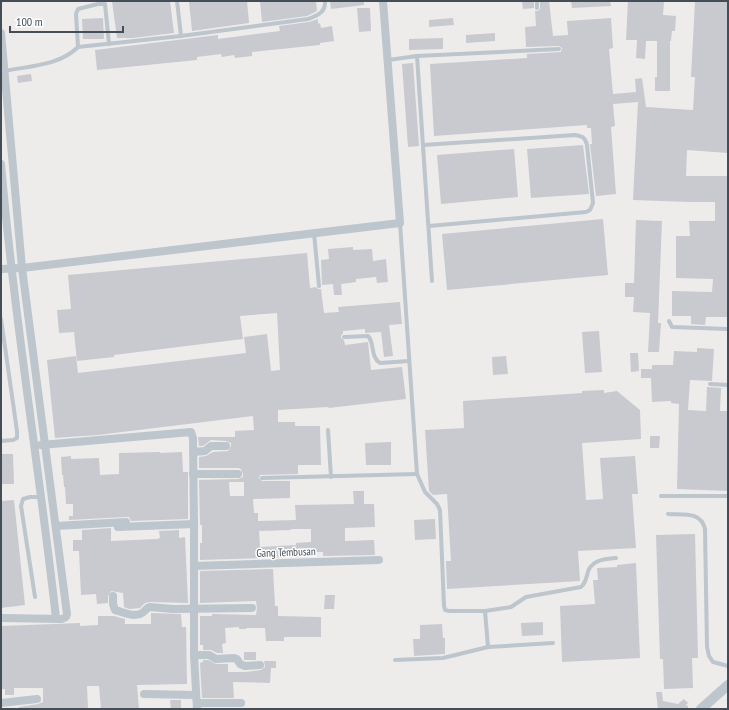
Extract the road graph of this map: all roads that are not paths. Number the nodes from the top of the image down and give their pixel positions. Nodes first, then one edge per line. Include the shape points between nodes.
1 (177, 1) edge
2 (325, 1) edge
3 (383, 1) edge
4 (537, 1) edge
5 (105, 3) edge
6 (537, 8) dead end
7 (1, 33) edge
8 (181, 36) junction
9 (109, 44) junction
10 (78, 47) junction
11 (559, 49) dead end
12 (417, 56) junction
13 (388, 60) junction
14 (4, 71) junction
15 (423, 145) junction
16 (1, 164) edge
17 (400, 223) junction
18 (429, 226) junction
19 (314, 233) junction
20 (4, 242) edge
21 (22, 268) junction
22 (1, 269) edge
23 (12, 269) junction
24 (432, 281) dead end
25 (319, 286) dead end
26 (1, 319) edge
27 (668, 321) dead end
28 (728, 329) edge
29 (344, 337) dead end
30 (409, 361) junction
31 (37, 384) junction
32 (710, 384) dead end
33 (27, 385) junction
34 (728, 385) edge
35 (328, 430) dead end
36 (1, 441) edge
37 (45, 444) junction
38 (35, 445) junction
39 (226, 446) dead end
40 (193, 452) junction
41 (193, 474) junction
42 (238, 474) dead end
43 (417, 474) junction
44 (331, 477) junction
45 (262, 478) dead end
46 (42, 496) junction
47 (661, 496) dead end
48 (728, 496) edge
49 (668, 514) dead end
50 (131, 522) dead end
51 (194, 524) junction
52 (118, 527) dead end
53 (56, 528) junction
54 (46, 530) junction
55 (616, 558) dead end
56 (379, 560) dead end
57 (194, 566) junction
58 (113, 596) dead end
59 (35, 597) dead end
60 (194, 608) junction
61 (252, 608) dead end
62 (485, 611) junction
63 (1, 618) edge
64 (56, 618) junction
65 (553, 643) dead end
66 (488, 647) junction
67 (194, 655) junction
68 (395, 660) dead end
69 (260, 665) dead end
70 (728, 666) edge
71 (728, 685) edge
72 (144, 694) dead end
73 (37, 699) dead end
74 (197, 702) edge
75 (1, 703) edge
76 (241, 703) dead end
77 (701, 709) edge

1 - 8 lane
2 - 8 lane via 323,11 308,19
3 - 13 street
4 - 6 lane
5 - 9 lane
5 - 10 lane via 78,9
7 - 14 street
8 - 9 lane
9 - 10 lane
10 - 14 lane via 70,55 55,61
11 - 12 lane
12 - 13 lane
12 - 15 lane
13 - 17 street
14 - 21 street
15 - 18 lane
15 - 18 lane via 582,136 587,144 593,203 586,212
16 - 20 street
17 - 19 street
17 - 30 lane
18 - 24 lane
19 - 21 street
19 - 25 lane
20 - 23 street
21 - 23 street
21 - 31 street
22 - 23 street
23 - 33 street
26 - 36 lane via 17,431 13,440
27 - 28 lane via 672,327
29 - 30 lane via 368,336 375,358 380,362
30 - 43 lane
31 - 33 street
31 - 37 street
32 - 34 lane
33 - 38 street
35 - 44 lane
37 - 38 street
37 - 40 street via 191,432
37 - 53 street
38 - 46 street
39 - 40 street via 211,446 204,451
40 - 41 street
41 - 42 street
41 - 51 street
43 - 44 lane
43 - 62 lane via 425,492 440,510 444,606 449,611
44 - 45 lane
46 - 54 street
46 - 59 lane via 23,499 21,506
47 - 48 lane
49 - 70 lane via 691,515 703,522 708,651 713,662
50 - 53 street
51 - 52 street
51 - 57 street
53 - 54 street
53 - 64 street via 67,614 65,618
54 - 64 street
55 - 62 lane via 601,559 594,564 581,587 526,597 511,607
56 - 57 street, Gang Tembusan
57 - 60 street
58 - 60 street via 115,610 129,615 140,614 148,607
60 - 61 street
60 - 67 street
62 - 66 lane
63 - 64 street
65 - 66 lane
66 - 68 lane via 443,658
67 - 69 street via 209,655 216,659 234,658 245,666
67 - 74 street
71 - 77 street
72 - 74 street
73 - 75 street
74 - 76 street

